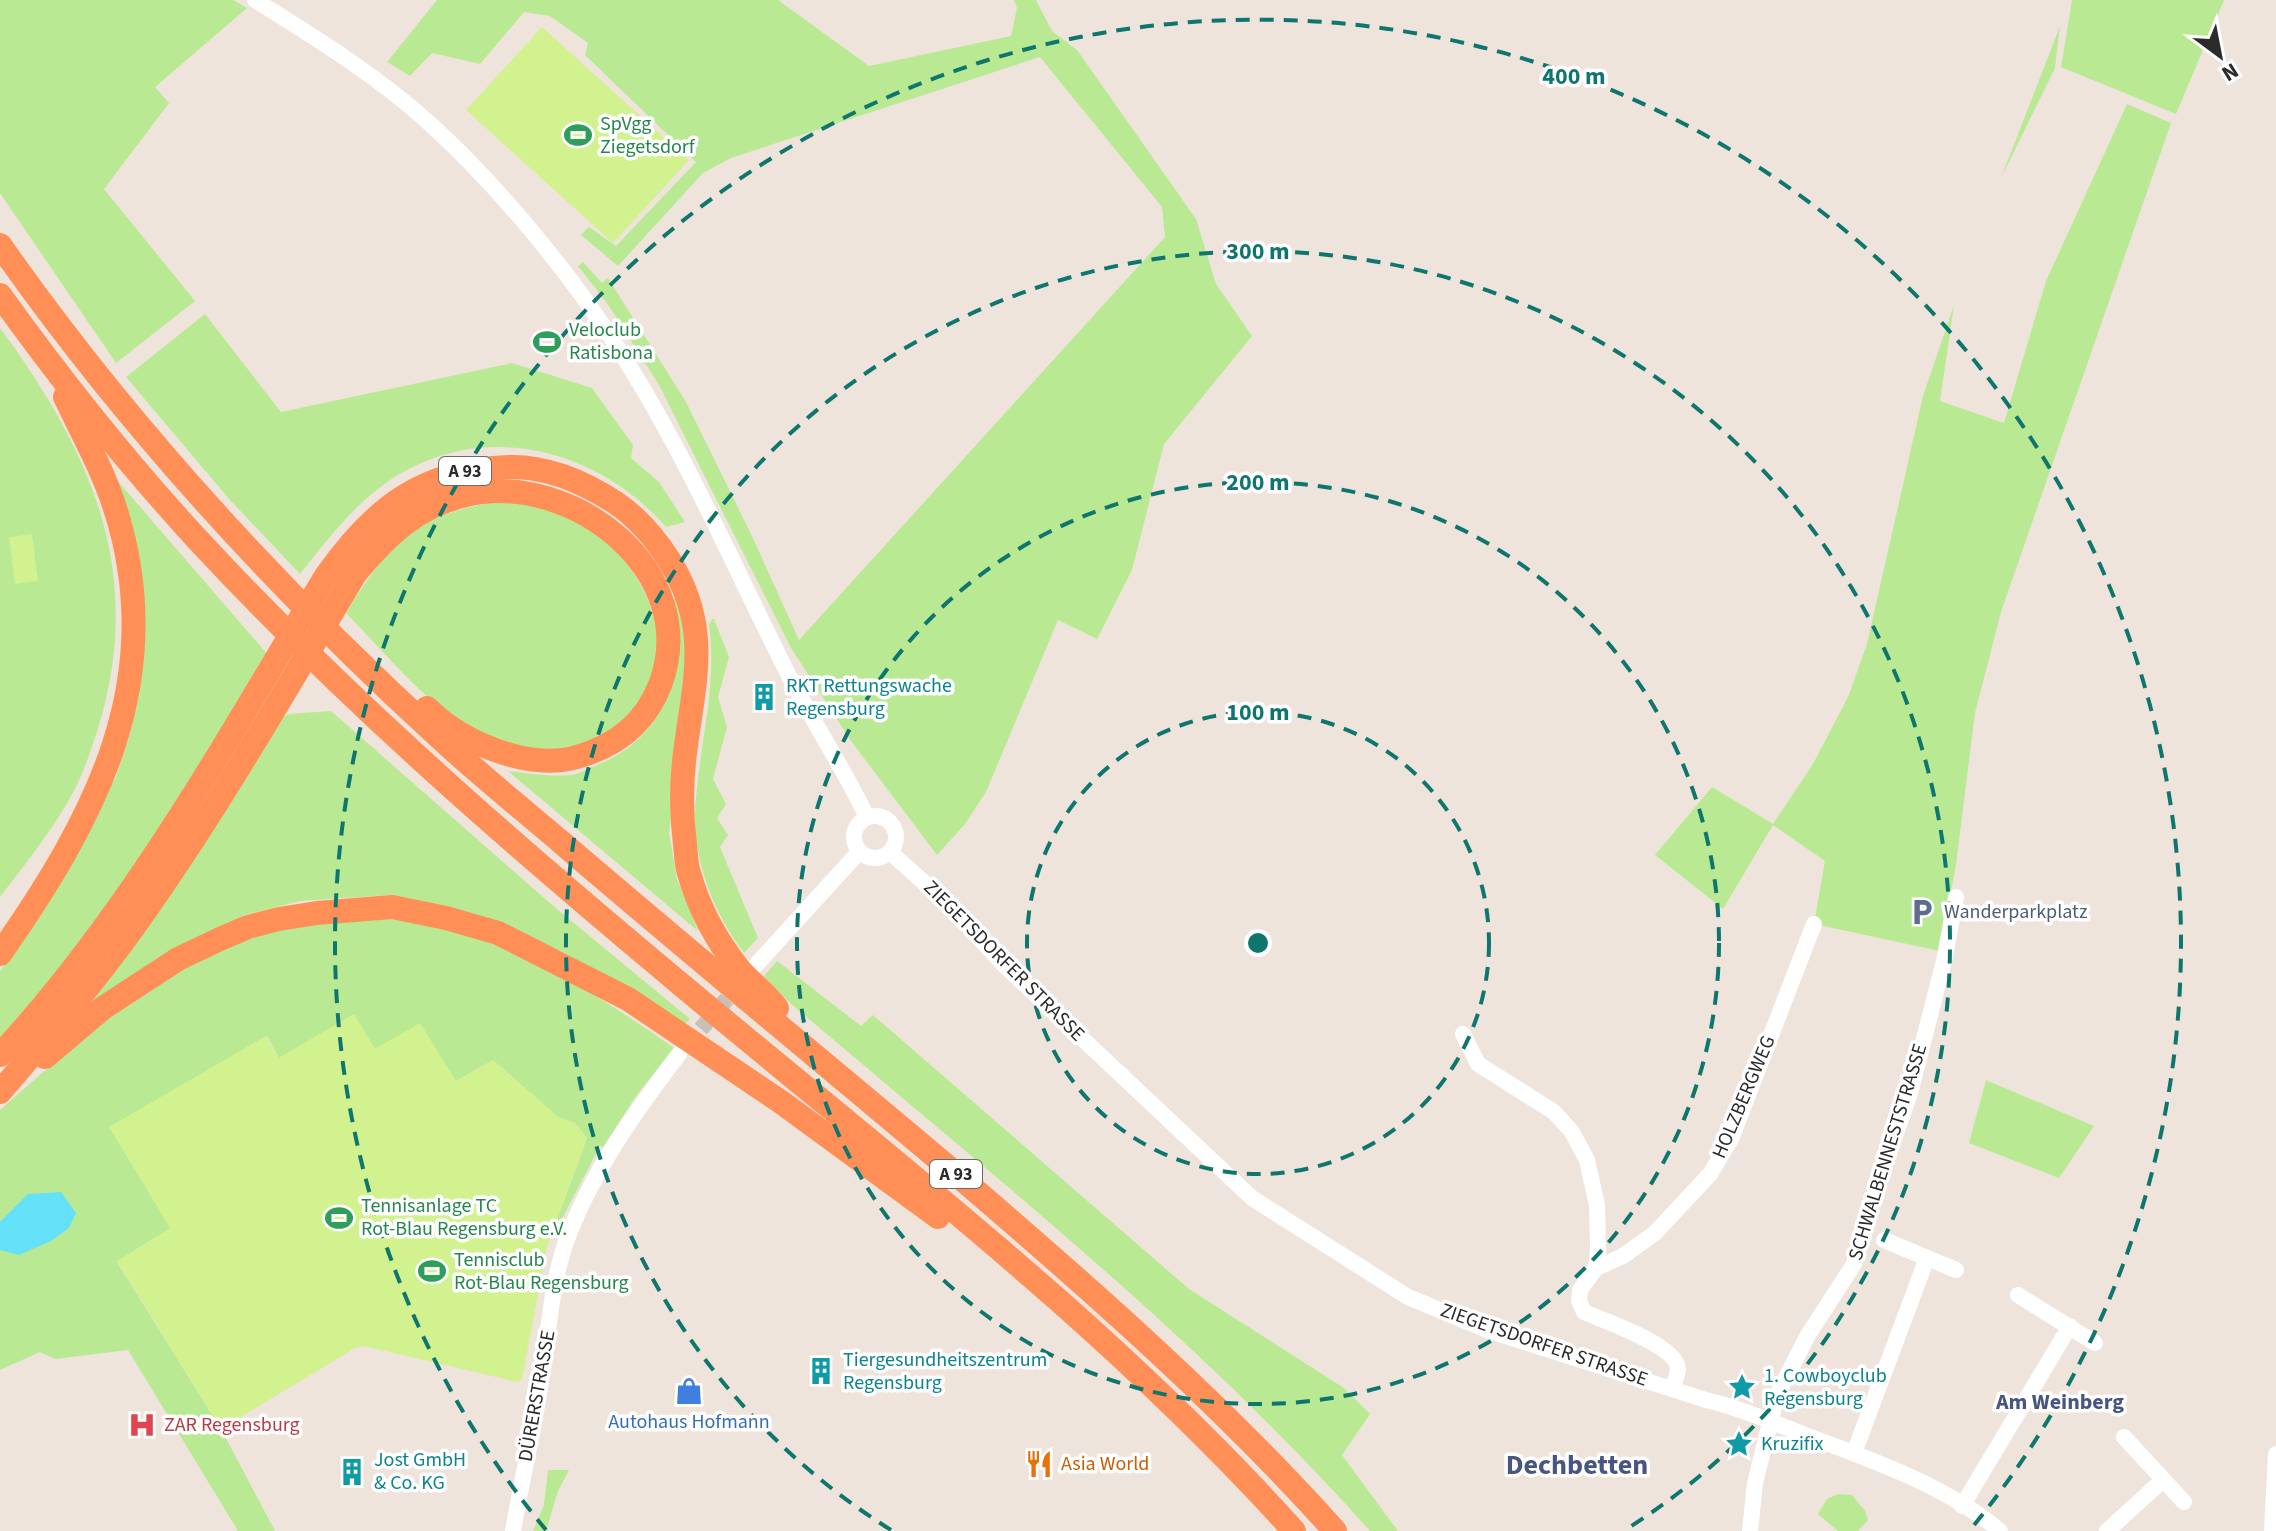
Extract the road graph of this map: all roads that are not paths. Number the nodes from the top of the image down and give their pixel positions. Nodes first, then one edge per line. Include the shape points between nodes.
1 (255, 0) edge
2 (0, 245) edge
3 (0, 295) edge
4 (46, 359) junction
5 (377, 677) junction
6 (867, 817) junction
7 (859, 852) junction
8 (890, 852) junction
9 (1956, 897) dead end
10 (1814, 924) dead end
11 (0, 954) edge
12 (755, 966) dead end
13 (1463, 1034) dead end
14 (798, 1040) junction
15 (679, 1054) tunnel mouth
16 (0, 1055) edge
17 (0, 1094) edge
18 (1884, 1240) dead end
19 (1927, 1258) junction
20 (1596, 1268) junction
21 (1956, 1270) dead end
22 (1034, 1279) junction
23 (2018, 1295) dead end
24 (2070, 1326) junction
25 (2095, 1343) dead end
26 (1673, 1387) junction
27 (1771, 1422) junction
28 (2124, 1437) dead end
29 (1854, 1453) junction
30 (2276, 1454) edge
31 (2163, 1480) junction
32 (2184, 1502) dead end
33 (1962, 1506) junction
34 (2273, 1524) edge
35 (513, 1531) edge
36 (1294, 1531) edge
37 (1335, 1531) edge
38 (1750, 1531) edge
39 (2000, 1531) edge
40 (2107, 1531) edge

1 - 6 street via 320,40 427,120 517,215 607,330 675,448 789,676
2 - 5 highway, A 93 via 120,403 221,521
3 - 4 highway, A 93
4 - 11 highway, A 93 via 115,508 132,594 133,646 122,720 106,770 73,841
4 - 22 highway, A 93 via 199,541 337,682 519,846
5 - 14 highway, A 93 via 452,749
5 - 17 highway, A 93 via 399,680 436,717 479,744 537,761 567,760 599,751 641,720 663,677 668,624 645,568 627,545 597,519 566,503 506,490 467,494 403,523 355,574 206,822 151,903 90,987
6 - 7 street via 856,828
6 - 8 street via 891,823 896,838
7 - 8 street via 874,858
7 - 12 street
8 - 26 street, ZIEGETSDORFER STRASSE via 1252,1198 1408,1297 1490,1331
9 - 27 street, SCHWALBENNESTSTRASSE via 1910,1093 1854,1264 1808,1335 1777,1395
10 - 20 street, HOLZBERGWEG via 1731,1139 1710,1174 1655,1233
13 - 20 street via 1478,1064 1554,1112 1572,1132 1587,1160 1597,1205
14 - 16 highway, A 93 via 707,924 688,871 681,812 697,646 683,588 651,535 624,508 580,482 522,467 463,472 430,482 382,510 346,548 132,890
14 - 37 highway, A 93 via 1112,1310 1252,1442
15 - 35 street, DÜRERSTRASSE via 619,1138 566,1243
17 - 22 highway, A 93 via 103,1008 178,959 279,919 392,907 498,933 628,999 781,1102 987,1258
18 - 19 street
19 - 21 street
19 - 29 street
20 - 26 street via 1580,1290 1584,1312 1673,1356 1678,1369
22 - 36 highway, A 93
23 - 24 street
24 - 25 street
24 - 33 street
26 - 27 street, ZIEGETSDORFER STRASSE
27 - 29 street, ZIEGETSDORFER STRASSE
27 - 38 street, SCHWALBENNESTSTRASSE via 1755,1483
28 - 31 street
29 - 33 street, ZIEGETSDORFER STRASSE
30 - 34 street
31 - 32 street
31 - 40 street
33 - 39 street, ZIEGETSDORFER STRASSE

